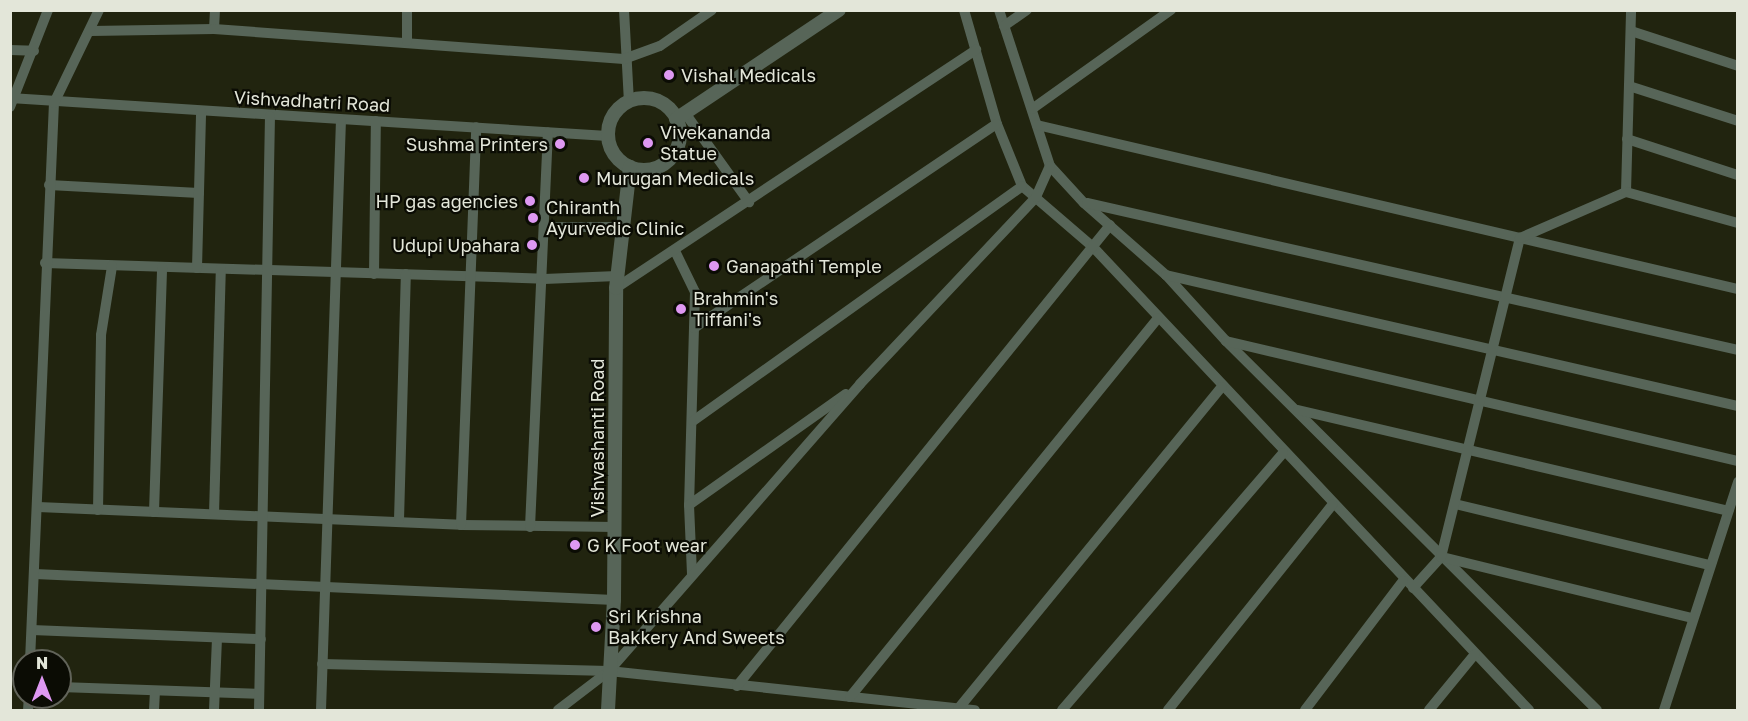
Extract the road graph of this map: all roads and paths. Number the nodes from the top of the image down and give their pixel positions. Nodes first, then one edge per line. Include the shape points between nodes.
1 (48, 10) edge
2 (99, 10) edge
3 (215, 10) edge
4 (407, 10) edge
5 (624, 10) edge
6 (694, 10) edge
7 (712, 10) edge
8 (839, 10) edge
9 (964, 10) edge
10 (999, 10) edge
11 (1027, 10) edge
12 (1171, 10) edge
13 (1631, 10) edge
14 (693, 24) junction
15 (1004, 26) junction
16 (214, 29) junction
17 (91, 31) junction
18 (1630, 31) junction
19 (407, 41) junction
20 (10, 50) edge
21 (976, 50) junction
22 (34, 51) junction
23 (624, 59) junction
24 (1737, 66) edge
25 (1629, 86) junction
26 (12, 101) edge
27 (629, 102) junction
28 (54, 103) junction
29 (1032, 109) junction
30 (201, 111) junction
31 (270, 116) junction
32 (680, 116) junction
33 (341, 120) junction
34 (376, 121) junction
35 (1737, 121) edge
36 (997, 124) junction
37 (1037, 124) junction
38 (476, 127) junction
39 (548, 132) junction
40 (608, 136) junction
41 (1628, 139) junction
42 (1050, 166) junction
43 (630, 167) junction
44 (1737, 175) edge
45 (49, 185) junction
46 (1022, 186) junction
47 (1626, 192) junction
48 (199, 193) junction
49 (1036, 197) junction
50 (748, 202) junction
51 (1084, 203) junction
52 (1737, 223) edge
53 (1110, 225) junction
54 (544, 227) junction
55 (621, 227) junction
56 (1520, 238) junction
57 (1092, 247) junction
58 (675, 251) junction
59 (45, 263) junction
60 (112, 266) junction
61 (162, 267) junction
62 (197, 268) junction
63 (221, 269) junction
64 (267, 270) junction
65 (337, 274) junction
66 (374, 274) junction
67 (406, 274) junction
68 (1166, 275) junction
69 (470, 277) junction
70 (544, 279) junction
71 (617, 282) junction
72 (1737, 289) edge
73 (1506, 296) junction
74 (1158, 318) junction
75 (694, 328) junction
76 (1226, 341) junction
77 (1492, 350) junction
78 (1737, 350) edge
79 (860, 384) junction
80 (1222, 387) junction
81 (1480, 400) junction
82 (1737, 406) edge
83 (1298, 410) junction
84 (693, 421) junction
85 (1468, 450) junction
86 (1283, 453) junction
87 (1737, 461) edge
88 (1737, 482) edge
89 (1455, 504) junction
90 (689, 505) junction
91 (1332, 505) junction
92 (38, 507) junction
93 (98, 510) junction
94 (154, 512) junction
95 (1728, 512) junction
96 (214, 514) junction
97 (264, 516) junction
98 (325, 519) junction
99 (399, 520) junction
100 (460, 525) junction
101 (530, 527) junction
102 (615, 527) junction
103 (1441, 557) junction
104 (1710, 565) junction
105 (35, 574) junction
106 (692, 575) junction
107 (1403, 580) junction
108 (262, 584) junction
109 (325, 587) junction
110 (1413, 588) junction
111 (614, 600) junction
112 (1692, 618) junction
113 (32, 630) junction
114 (217, 638) junction
115 (261, 639) junction
116 (31, 649) edge
117 (1475, 654) junction
118 (322, 664) junction
119 (609, 671) junction
120 (737, 686) junction
121 (72, 688) edge
122 (155, 691) junction
123 (215, 693) junction
124 (259, 694) junction
125 (850, 697) junction
126 (958, 709) edge
127 (154, 711) edge
128 (214, 711) edge
129 (259, 711) edge
130 (321, 711) edge
131 (558, 711) edge
132 (608, 711) edge
133 (975, 711) edge
134 (1062, 711) edge
135 (1168, 711) edge
136 (1305, 711) edge
137 (1429, 711) edge
138 (1529, 711) edge
139 (1597, 711) edge
140 (1664, 711) edge

1 - 22 street
2 - 17 street
3 - 16 street
4 - 19 street
5 - 23 street
6 - 14 street
7 - 14 street
8 - 32 street
9 - 21 street
10 - 15 street
11 - 15 street
12 - 29 street
13 - 18 street
14 - 23 street via 642,56
15 - 29 street
16 - 17 street
16 - 19 street
17 - 28 street
18 - 24 street
18 - 25 street
19 - 23 street
20 - 22 street
21 - 36 street
21 - 50 street
22 - 26 street
23 - 27 street
25 - 35 street
25 - 41 street
26 - 28 street, Vishvadhatri Road
27 - 32 street via 652,100
27 - 40 street via 612,118
28 - 30 street, Vishvadhatri Road
28 - 45 street
29 - 37 street
30 - 31 street, Vishvadhatri Road
30 - 48 street
31 - 33 street, Vishvadhatri Road
31 - 64 street
32 - 43 street via 680,134 673,156 653,169
32 - 50 street
33 - 34 street, Vishvadhatri Road
33 - 65 street
34 - 38 street, Vishvadhatri Road
34 - 66 street
36 - 46 street
36 - 75 street
37 - 42 street
37 - 56 street
38 - 39 street, Vishvadhatri Road
38 - 69 street
39 - 40 street, Vishvadhatri Road
39 - 54 street
40 - 43 street via 612,152
41 - 44 street
41 - 47 street
42 - 49 street
42 - 51 street
43 - 55 street, Vishvashanti Road
45 - 48 street
45 - 59 street
46 - 49 street
46 - 84 street
47 - 52 street
47 - 56 street
48 - 62 street
49 - 57 street
49 - 79 street
50 - 58 street
51 - 53 street
51 - 73 street
53 - 57 street
53 - 68 street
54 - 55 street
54 - 70 street
55 - 71 street, Vishvashanti Road
56 - 72 street
56 - 73 street
57 - 74 street
57 - 120 street
58 - 71 street
58 - 75 street via 695,292
59 - 60 street
59 - 92 street
60 - 61 street
60 - 93 street via 101,335
61 - 62 street
61 - 94 street
62 - 63 street
63 - 64 street
63 - 96 street
64 - 65 street
64 - 97 street
65 - 66 street
65 - 98 street
66 - 67 street
67 - 69 street
67 - 99 street
68 - 76 street
68 - 77 street
69 - 70 street
69 - 100 street
70 - 71 street
70 - 101 street
71 - 102 street, Vishvashanti Road
73 - 77 street
73 - 78 street
74 - 80 street
74 - 125 street
75 - 84 street
76 - 81 street
76 - 83 street
77 - 81 street
77 - 82 street
79 - 90 street
79 - 106 street
80 - 86 street
80 - 126 street
81 - 85 street
81 - 87 street
83 - 85 street
83 - 103 street
84 - 90 street
85 - 89 street
85 - 95 street
86 - 91 street
86 - 134 street
88 - 95 street
89 - 103 street
89 - 104 street
90 - 106 street
91 - 107 street
91 - 135 street
92 - 93 street
92 - 105 street
93 - 94 street
94 - 96 street
95 - 104 street
96 - 97 street
97 - 98 street
97 - 108 street
98 - 99 street
98 - 109 street
99 - 100 street
100 - 101 street
101 - 102 street
102 - 111 street, Vishvashanti Road
103 - 110 street
103 - 112 street
103 - 139 street
104 - 112 street
105 - 108 street
105 - 113 street
106 - 119 street
107 - 110 street
107 - 136 street
108 - 109 street
108 - 115 street
109 - 111 street
109 - 118 street
110 - 117 street
111 - 119 street, Vishvashanti Road
112 - 140 street
113 - 114 street
113 - 116 street
114 - 115 street
114 - 123 street
115 - 124 street
117 - 137 street
117 - 138 street
118 - 119 street
118 - 130 street
119 - 120 street
119 - 131 street
119 - 132 street, Vishvashanti Road
120 - 125 street
121 - 122 street
122 - 123 street
122 - 127 street
123 - 124 street
123 - 128 street
124 - 129 street
125 - 126 street
126 - 133 street

